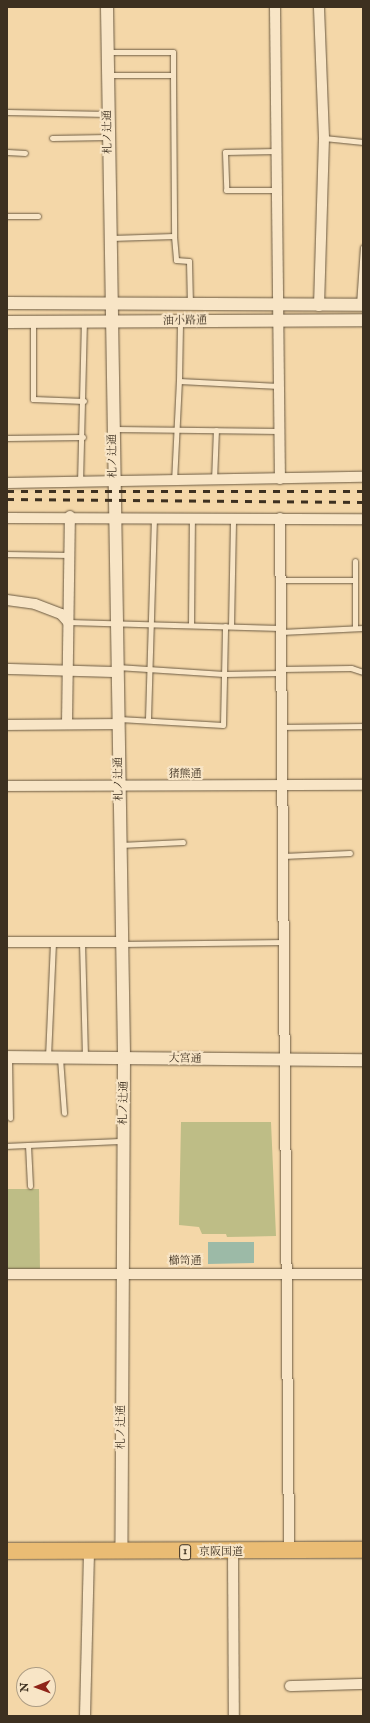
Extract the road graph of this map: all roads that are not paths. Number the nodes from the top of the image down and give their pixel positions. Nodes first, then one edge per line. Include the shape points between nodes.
1 (107, 7) edge
2 (275, 7) edge
3 (320, 7) edge
4 (108, 52) junction
5 (108, 75) junction
6 (173, 75) junction
7 (7, 112) edge
8 (108, 114) junction
9 (52, 138) dead end
10 (108, 138) junction
11 (324, 138) junction
12 (363, 142) edge
13 (277, 151) junction
14 (7, 152) edge
15 (25, 152) dead end
16 (277, 190) junction
17 (7, 216) edge
18 (38, 216) dead end
19 (174, 236) junction
20 (110, 238) junction
21 (363, 247) edge
22 (7, 303) edge
23 (111, 304) junction
24 (190, 304) junction
25 (278, 305) junction
26 (361, 305) edge
27 (319, 306) junction
28 (278, 320) junction
29 (363, 320) edge
30 (7, 322) edge
31 (33, 322) junction
32 (180, 322) junction
33 (84, 323) junction
34 (111, 323) junction
35 (179, 381) junction
36 (279, 386) junction
37 (84, 401) junction
38 (112, 429) junction
39 (178, 430) junction
40 (216, 430) junction
41 (280, 431) junction
42 (83, 437) junction
43 (7, 438) edge
44 (363, 477) edge
45 (280, 479) junction
46 (214, 481) junction
47 (174, 482) junction
48 (7, 483) edge
49 (80, 483) junction
50 (113, 484) junction
51 (70, 516) junction
52 (7, 518) edge
53 (115, 518) junction
54 (154, 518) junction
55 (192, 518) junction
56 (233, 518) junction
57 (280, 518) junction
58 (363, 519) edge
59 (7, 554) edge
60 (69, 555) junction
61 (355, 561) dead end
62 (280, 580) junction
63 (354, 580) junction
64 (7, 600) edge
65 (68, 622) junction
66 (118, 623) junction
67 (151, 624) junction
68 (191, 625) junction
69 (225, 626) junction
70 (231, 626) junction
71 (355, 628) junction
72 (363, 628) edge
73 (280, 630) junction
74 (7, 669) edge
75 (148, 669) junction
76 (117, 670) junction
77 (68, 671) junction
78 (281, 671) junction
79 (363, 672) edge
80 (224, 674) junction
81 (148, 719) junction
82 (118, 721) junction
83 (67, 724) junction
84 (7, 725) edge
85 (363, 726) edge
86 (281, 727) junction
87 (363, 785) edge
88 (7, 786) edge
89 (119, 786) junction
90 (282, 786) junction
91 (183, 842) dead end
92 (120, 845) junction
93 (350, 853) dead end
94 (283, 856) junction
95 (7, 942) edge
96 (53, 942) junction
97 (82, 942) junction
98 (284, 942) junction
99 (122, 943) junction
100 (8, 1057) edge
101 (54, 1057) junction
102 (85, 1057) junction
103 (124, 1058) junction
104 (285, 1060) junction
105 (363, 1060) edge
106 (64, 1113) dead end
107 (10, 1118) dead end
108 (124, 1141) junction
109 (28, 1145) junction
110 (7, 1146) edge
111 (30, 1186) dead end
112 (121, 1273) junction
113 (287, 1273) junction
114 (7, 1274) edge
115 (363, 1274) edge
116 (363, 1550) edge
117 (7, 1551) edge
118 (121, 1552) junction
119 (233, 1552) junction
120 (289, 1552) junction
121 (89, 1553) junction
122 (363, 1684) edge
123 (290, 1686) dead end
124 (85, 1716) edge
125 (234, 1716) edge

1 - 4 street, 札ノ辻通
2 - 13 street
3 - 11 street
4 - 5 street, 札ノ辻通
4 - 6 lane via 173,52
5 - 6 lane
5 - 8 street, 札ノ辻通
6 - 19 lane
7 - 8 lane
8 - 10 street, 札ノ辻通
9 - 10 lane
10 - 20 street, 札ノ辻通
11 - 12 lane
11 - 27 street
13 - 16 street
13 - 16 lane via 225,152 226,190
14 - 15 lane
16 - 25 street
17 - 18 lane
19 - 20 lane
19 - 24 lane via 176,260 189,261
20 - 23 street, 札ノ辻通
21 - 26 lane
22 - 23 street, 油小路通
23 - 24 street, 油小路通
23 - 34 street, 札ノ辻通
24 - 25 street, 油小路通
25 - 27 street, 油小路通
25 - 28 street
26 - 27 street, 油小路通
28 - 29 street, 油小路通
28 - 32 street, 油小路通
28 - 36 street
30 - 31 street, 油小路通
31 - 33 street, 油小路通
31 - 37 lane via 33,399
32 - 34 street, 油小路通
32 - 35 lane
33 - 34 street, 油小路通
33 - 37 lane
34 - 38 street, 札ノ辻通
35 - 36 lane
35 - 39 lane
36 - 41 street
37 - 42 lane
38 - 39 lane
38 - 50 street, 札ノ辻通
39 - 40 lane
39 - 47 lane
40 - 41 lane
40 - 46 lane
41 - 45 street
42 - 43 lane
42 - 49 lane
44 - 45 street
45 - 46 street
46 - 47 street
47 - 50 street
48 - 49 street
49 - 50 street
50 - 53 street, 札ノ辻通
51 - 52 street
51 - 53 street
51 - 60 street
53 - 54 street
53 - 66 street, 札ノ辻通
54 - 55 street
54 - 67 lane
55 - 56 street
55 - 68 lane
56 - 57 street
56 - 70 lane
57 - 58 street
57 - 62 street
59 - 60 lane
60 - 65 street
61 - 63 lane
62 - 63 lane
62 - 73 street
63 - 71 lane
64 - 65 street via 35,604 61,614
65 - 66 lane
65 - 77 street
66 - 67 lane
66 - 76 street, 札ノ辻通
67 - 68 lane
67 - 75 lane
68 - 69 lane
69 - 70 lane
69 - 80 lane
70 - 73 lane
71 - 72 lane
71 - 73 lane via 348,632
73 - 78 street
74 - 77 street
75 - 76 lane
75 - 80 lane
75 - 81 lane
76 - 77 street
76 - 82 street, 札ノ辻通
77 - 83 street
78 - 79 lane via 352,668
78 - 80 lane
78 - 86 street
80 - 81 lane via 223,725
81 - 82 lane
82 - 83 street
82 - 89 street, 札ノ辻通
83 - 84 street
85 - 86 lane
86 - 90 street
87 - 90 street, 猪熊通
88 - 89 street, 猪熊通
89 - 90 street, 猪熊通
89 - 92 street, 札ノ辻通
90 - 94 street
91 - 92 lane
92 - 99 street, 札ノ辻通
93 - 94 lane
94 - 98 street
95 - 96 street
96 - 97 street
96 - 101 lane
97 - 99 street
97 - 102 lane
98 - 99 lane
98 - 104 street
99 - 103 street, 札ノ辻通
100 - 101 street, 大宮通
100 - 107 lane
101 - 102 street, 大宮通
101 - 106 lane
102 - 103 street, 大宮通
103 - 104 street, 大宮通
103 - 108 street, 札ノ辻通
104 - 105 street, 大宮通
104 - 113 street
108 - 109 lane
108 - 112 street, 札ノ辻通
109 - 110 lane
109 - 111 lane
112 - 113 street, 櫛笥通
112 - 114 street, 櫛笥通
112 - 118 street, 札ノ辻通
113 - 115 street, 櫛笥通
113 - 120 street
116 - 120 highway, 京阪国道 / 1
117 - 121 highway, 京阪国道 / 1
118 - 119 highway, 京阪国道 / 1
118 - 121 highway, 京阪国道 / 1
119 - 120 highway, 京阪国道 / 1
119 - 125 street
121 - 124 street
122 - 123 street

